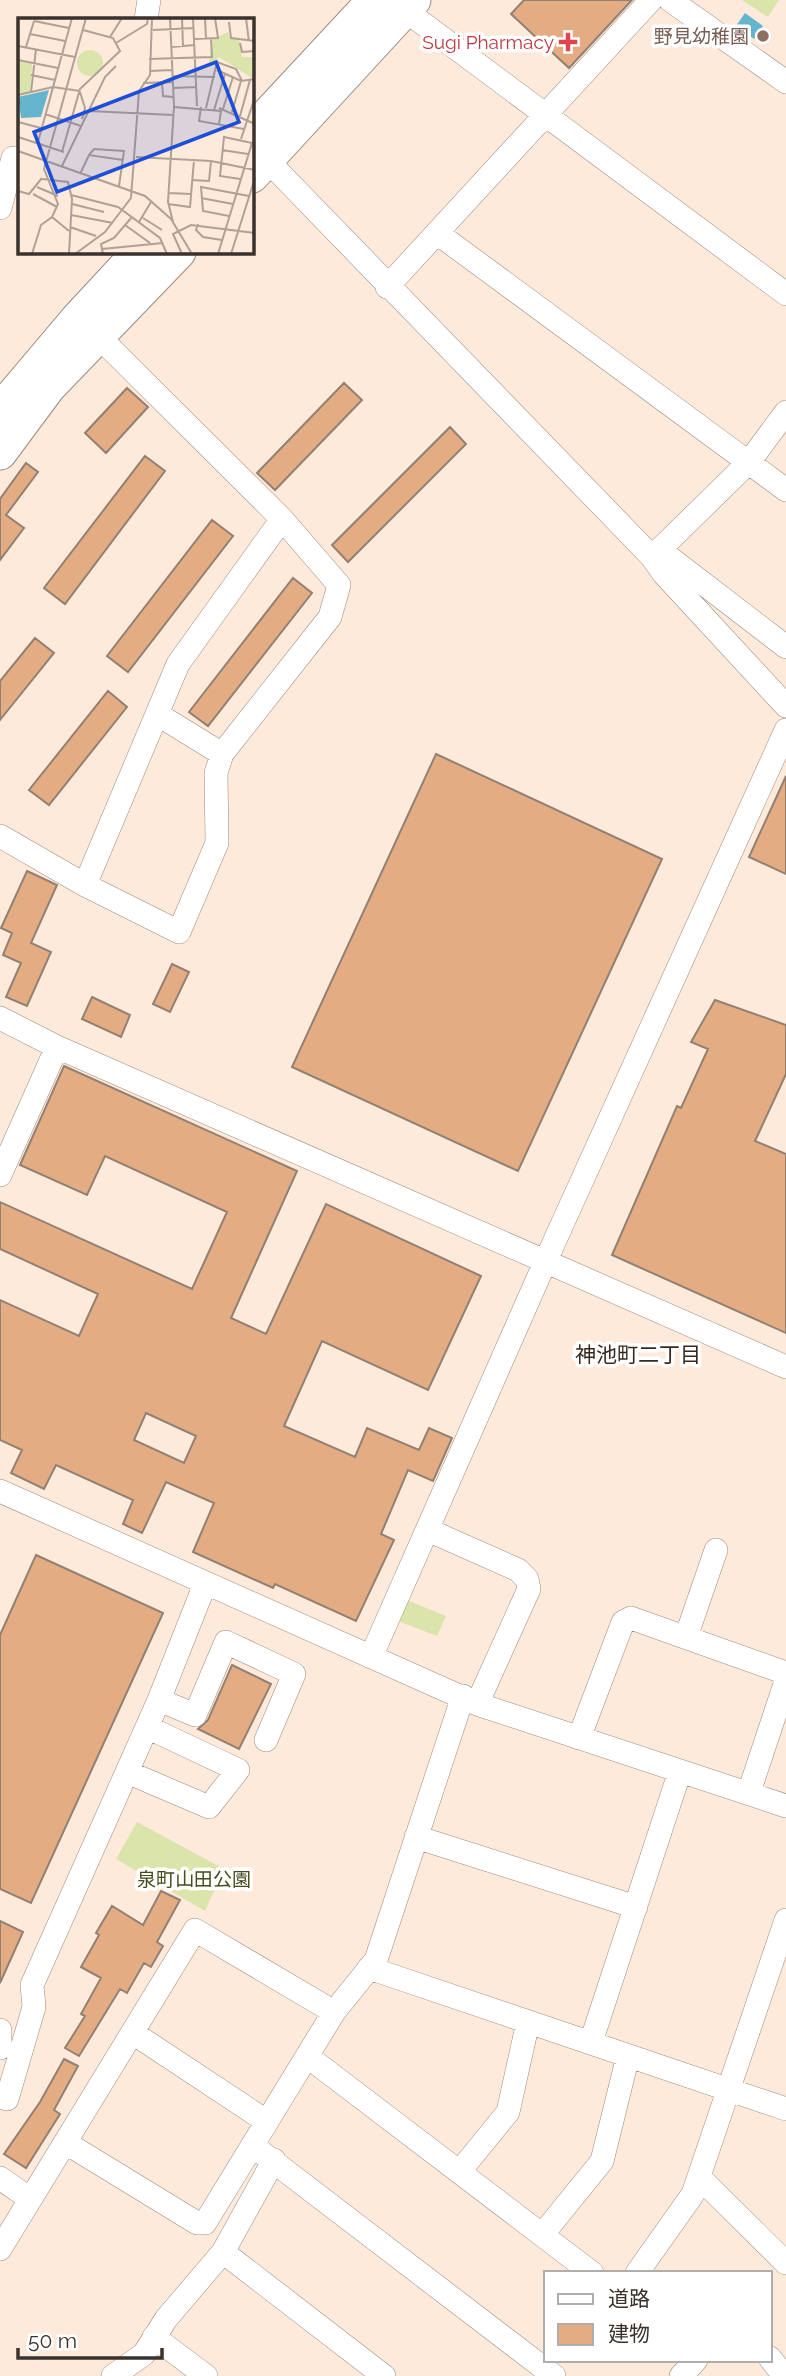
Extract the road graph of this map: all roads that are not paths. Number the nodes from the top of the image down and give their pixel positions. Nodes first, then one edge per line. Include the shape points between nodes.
1 (149, 0) edge
2 (374, 0) edge
3 (651, 0) edge
4 (670, 0) edge
5 (404, 3) edge
6 (146, 18) edge
7 (786, 82) edge
8 (544, 114) junction
9 (254, 129) edge
10 (11, 157) edge
11 (260, 168) edge
12 (0, 208) edge
13 (437, 233) junction
14 (137, 254) edge
15 (177, 254) edge
16 (387, 287) junction
17 (786, 294) edge
18 (98, 336) junction
19 (2, 405) edge
20 (786, 412) edge
21 (0, 453) edge
22 (749, 462) junction
23 (786, 490) edge
24 (282, 519) junction
25 (657, 554) junction
26 (786, 647) edge
27 (786, 706) edge
28 (157, 714) junction
29 (786, 730) edge
30 (222, 754) junction
31 (0, 836) edge
32 (85, 885) junction
33 (0, 1018) edge
34 (57, 1046) junction
35 (0, 1175) edge
36 (546, 1260) junction
37 (786, 1367) edge
38 (0, 1491) edge
39 (428, 1531) junction
40 (716, 1550) dead end
41 (205, 1584) junction
42 (686, 1637) junction
43 (371, 1657) junction
44 (786, 1672) edge
45 (786, 1681) edge
46 (159, 1700) junction
47 (470, 1700) junction
48 (147, 1727) junction
49 (579, 1738) junction
50 (266, 1740) dead end
51 (680, 1771) junction
52 (127, 1772) junction
53 (749, 1792) junction
54 (786, 1806) edge
55 (416, 1837) junction
56 (636, 1907) junction
57 (786, 1920) edge
58 (780, 1956) edge
59 (369, 1968) junction
60 (334, 2012) junction
61 (528, 2022) junction
62 (0, 2030) edge
63 (133, 2033) junction
64 (591, 2042) junction
65 (0, 2048) edge
66 (307, 2056) junction
67 (628, 2056) junction
68 (728, 2090) junction
69 (0, 2097) edge
70 (786, 2109) edge
71 (266, 2121) junction
72 (66, 2143) junction
73 (253, 2146) junction
74 (274, 2161) junction
75 (460, 2171) junction
76 (699, 2177) junction
77 (0, 2179) edge
78 (30, 2199) junction
79 (542, 2235) junction
80 (0, 2249) edge
81 (223, 2252) junction
82 (786, 2263) edge
83 (589, 2271) edge
84 (638, 2271) edge
85 (154, 2337) junction
86 (772, 2361) edge
87 (694, 2362) edge
88 (113, 2376) edge
89 (206, 2376) edge
90 (384, 2376) edge
91 (554, 2376) edge
92 (681, 2376) edge
93 (784, 2376) edge

1 - 6 street
2 - 9 highway
3 - 8 street
4 - 7 street
5 - 8 street
5 - 11 highway
8 - 13 street
8 - 17 street
10 - 12 street
11 - 16 street
13 - 16 street
13 - 22 street
14 - 19 highway
15 - 18 highway
16 - 25 street
18 - 21 highway via 49,387
18 - 24 street
20 - 22 street
22 - 23 street
22 - 25 street
24 - 28 street via 178,664
24 - 30 street via 339,585 336,603 330,617
25 - 26 street
25 - 27 street via 664,574
28 - 30 street
28 - 32 street
29 - 36 street
30 - 32 street via 216,773 218,844 179,932
31 - 32 street
33 - 34 street
34 - 35 street
34 - 36 street
36 - 37 street
36 - 39 street
38 - 41 street
39 - 43 street
39 - 47 street via 518,1570 527,1579 528,1589
40 - 42 street
41 - 43 street
41 - 46 street
42 - 44 street
42 - 49 street via 631,1618 623,1622
43 - 47 street
45 - 53 street
46 - 48 street
46 - 50 street via 195,1716 226,1642 294,1674
47 - 49 street
47 - 55 street
48 - 52 street
48 - 52 street via 238,1770 209,1807
49 - 51 street
51 - 53 street
51 - 56 street
52 - 69 street via 32,1985 34,2007 7,2099
53 - 54 street
55 - 56 street
55 - 59 street via 376,1960
56 - 64 street
57 - 58 street
58 - 68 street
59 - 60 street
59 - 61 street
60 - 63 street via 195,1930
60 - 66 street
61 - 64 street
61 - 75 street via 508,2112
62 - 65 street
63 - 71 street
63 - 72 street
64 - 67 street
66 - 71 street
66 - 75 street
67 - 68 street
67 - 79 street via 602,2161
68 - 70 street
68 - 76 street
71 - 73 street
72 - 73 street via 197,2223 205,2222
72 - 78 street
73 - 74 street
74 - 81 street
74 - 91 street
75 - 79 street
76 - 82 street
76 - 84 street via 693,2194
77 - 78 street
78 - 80 street
79 - 83 street
81 - 85 street
81 - 90 street
85 - 88 street via 144,2354
85 - 89 street
86 - 93 street
87 - 92 street

